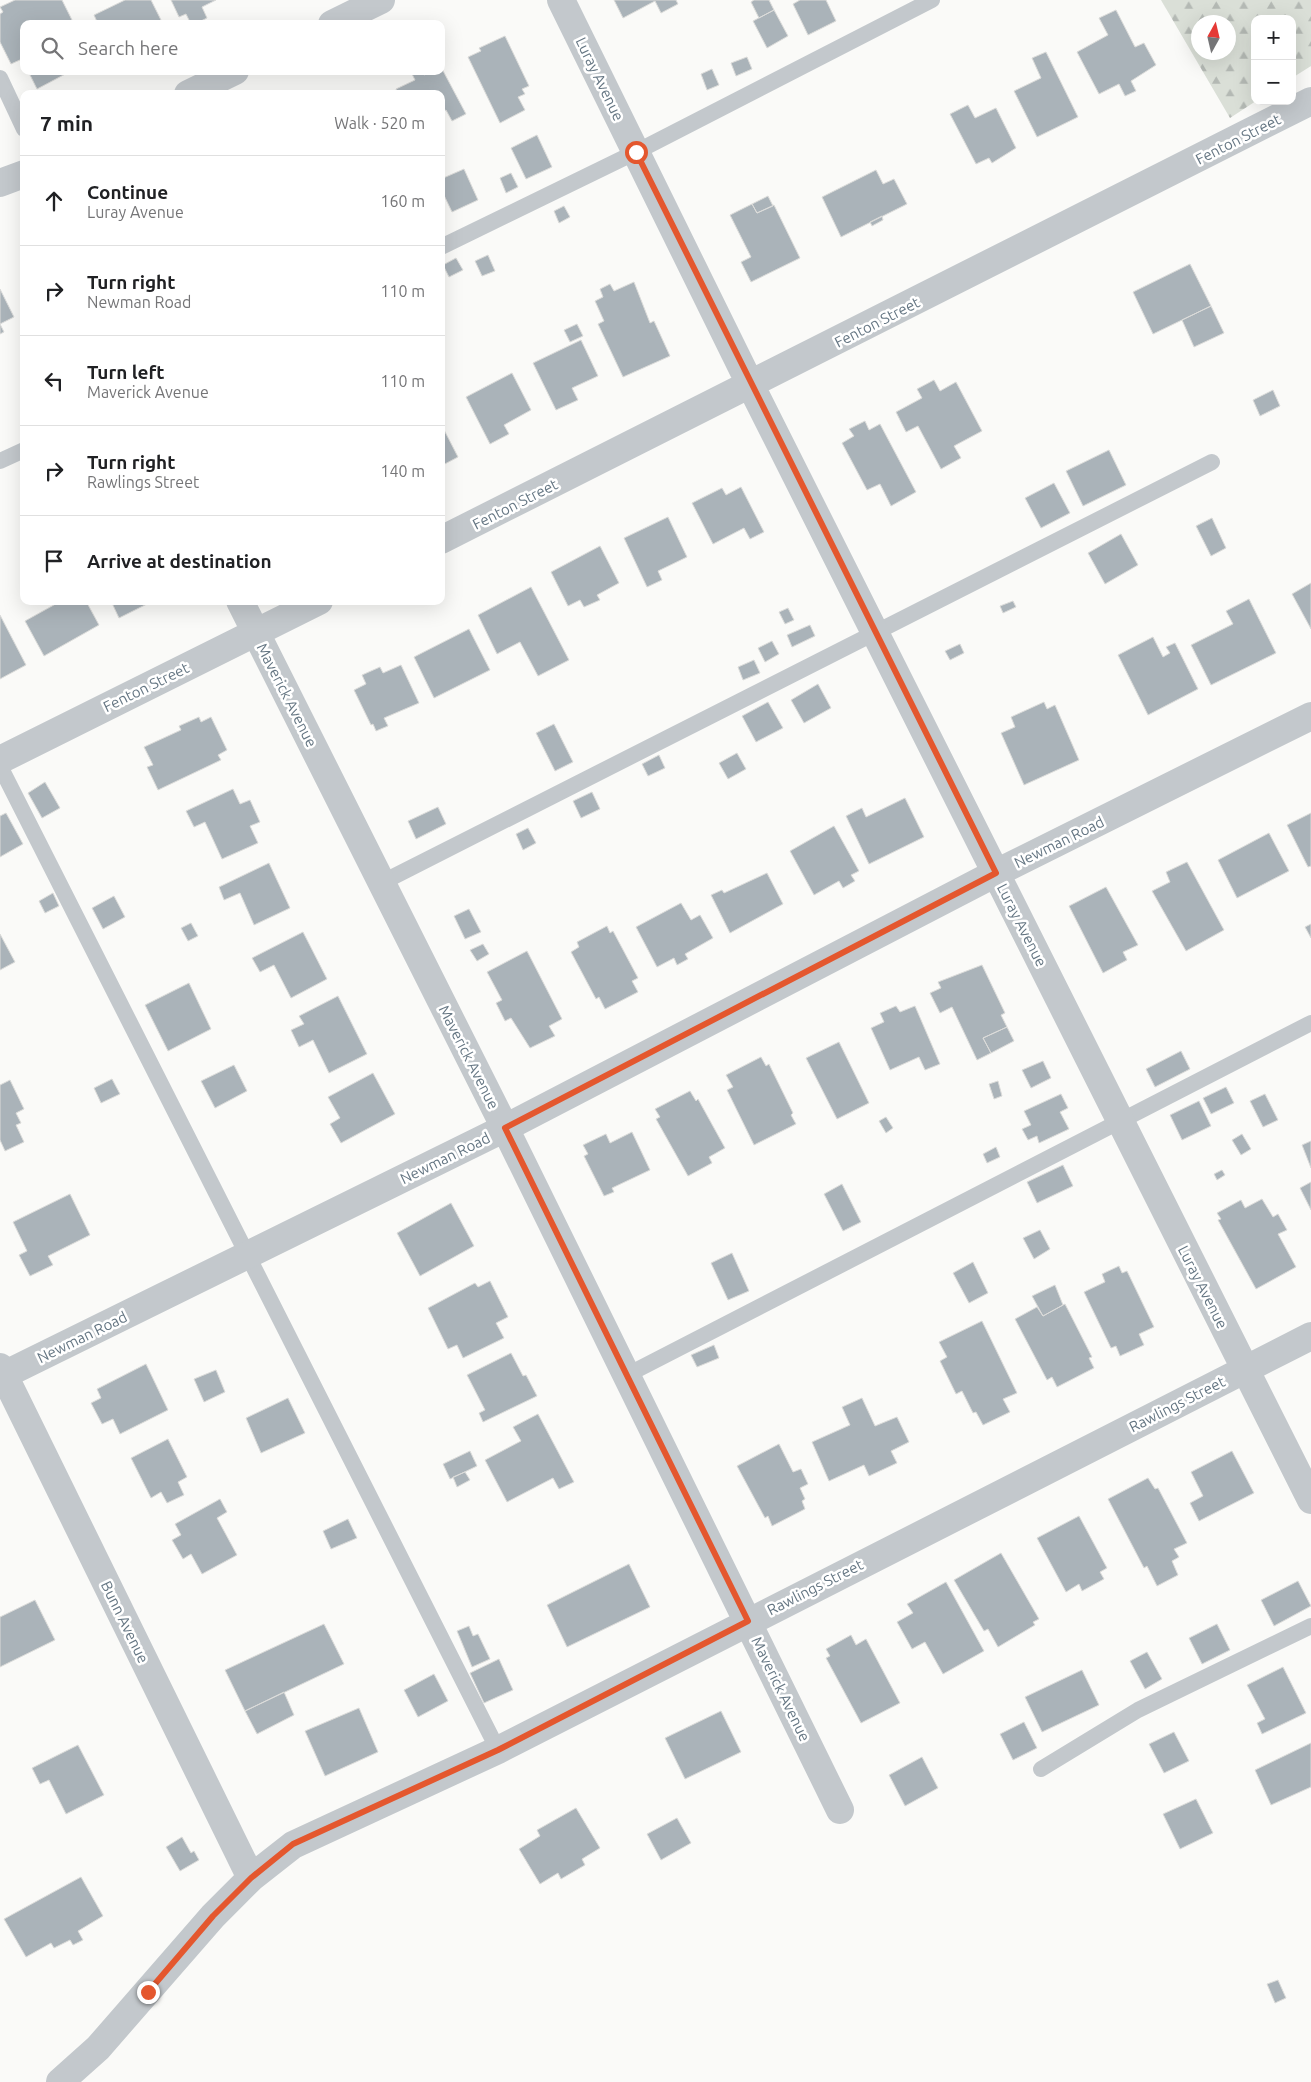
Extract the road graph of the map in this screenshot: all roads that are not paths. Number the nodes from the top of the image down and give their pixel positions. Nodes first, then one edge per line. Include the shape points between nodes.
1 (381, 0) edge
2 (561, 0) edge
3 (932, 0) edge
4 (340, 20) edge
5 (226, 75) edge
6 (0, 78) edge
7 (196, 90) edge
8 (1311, 102) edge
9 (20, 120) edge
10 (636, 152) junction
11 (20, 176) edge
12 (0, 183) edge
13 (445, 245) edge
14 (751, 386) junction
15 (20, 452) edge
16 (0, 461) edge
17 (1212, 462) dead end
18 (445, 538) edge
19 (242, 605) edge
20 (311, 605) edge
21 (875, 632) junction
22 (256, 633) junction
23 (1311, 716) edge
24 (0, 760) edge
25 (0, 766) edge
26 (996, 873) junction
27 (381, 883) junction
28 (1311, 1024) edge
29 (1120, 1120) junction
30 (505, 1128) junction
31 (248, 1255) junction
32 (1311, 1336) edge
33 (1244, 1370) junction
34 (2, 1371) edge
35 (627, 1375) junction
36 (1311, 1500) edge
37 (748, 1621) junction
38 (1311, 1626) edge
39 (498, 1750) junction
40 (1041, 1770) dead end
41 (840, 1810) dead end
42 (251, 1878) junction
43 (60, 2082) edge

1 - 4 street
2 - 10 street, Luray Avenue
3 - 10 lane
5 - 7 street
6 - 9 lane
8 - 14 street, Fenton Street
10 - 13 lane
10 - 14 street, Luray Avenue
11 - 12 street
14 - 18 street, Fenton Street
14 - 21 street, Luray Avenue
15 - 16 lane
17 - 21 lane
19 - 22 street, Maverick Avenue
20 - 22 street, Fenton Street
21 - 26 street, Luray Avenue
21 - 27 lane
22 - 24 street, Fenton Street
22 - 27 street, Maverick Avenue
23 - 26 street, Newman Road
25 - 31 lane
26 - 29 street, Luray Avenue
26 - 30 street, Newman Road
27 - 30 street, Maverick Avenue
28 - 29 lane
29 - 33 street, Luray Avenue
29 - 35 lane
30 - 31 street, Newman Road
30 - 35 street, Maverick Avenue
31 - 34 street, Newman Road
31 - 39 lane
32 - 33 street, Rawlings Street
33 - 36 street, Luray Avenue
33 - 37 street, Rawlings Street
34 - 42 street, Bunn Avenue
35 - 37 street, Maverick Avenue
37 - 39 street, Rawlings Street
37 - 41 street, Maverick Avenue
38 - 40 lane via 1138,1710
39 - 42 street, Rawlings Street via 293,1844
42 - 43 street, Rawlings Street via 213,1916 98,2048

